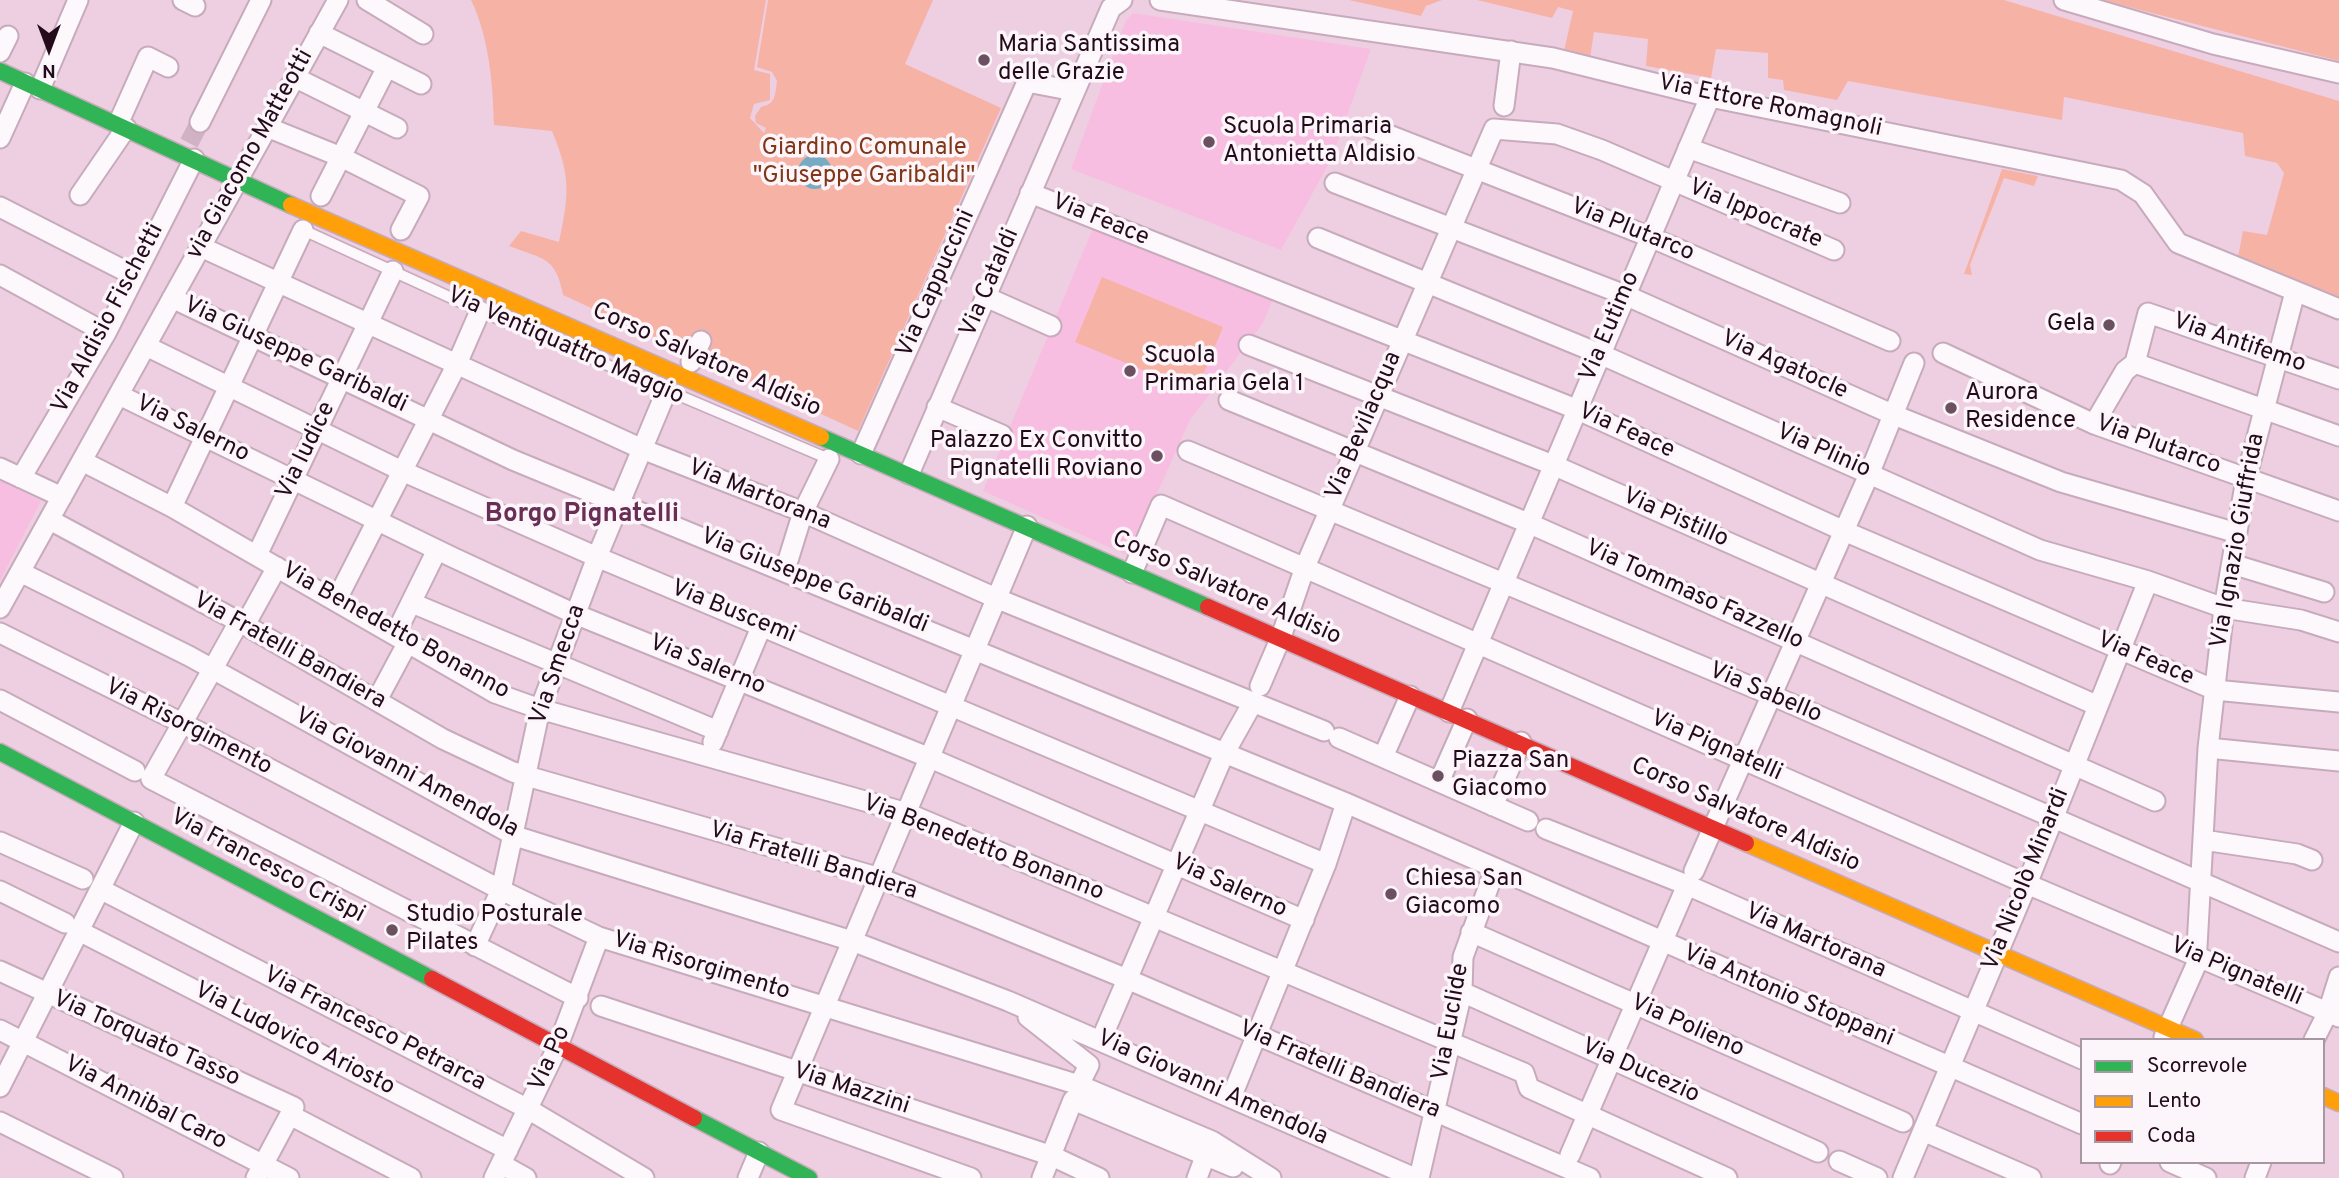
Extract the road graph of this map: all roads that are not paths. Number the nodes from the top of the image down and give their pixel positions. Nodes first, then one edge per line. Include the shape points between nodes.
1 (78, 0) edge
2 (261, 0) edge
3 (338, 0) edge
4 (347, 0) edge
5 (367, 0) edge
6 (1122, 0) edge
7 (1160, 0) edge
8 (2064, 0) edge
9 (319, 33) junction
10 (424, 34) dead end
11 (1511, 51) junction
12 (168, 67) dead end
13 (387, 67) junction
14 (0, 71) edge
15 (2339, 73) edge
16 (294, 77) junction
17 (421, 84) dead end
18 (33, 86) junction
19 (1074, 91) junction
20 (1710, 97) junction
21 (1504, 106) dead end
22 (365, 111) junction
23 (200, 121) tunnel mouth
24 (122, 126) junction
25 (267, 127) junction
26 (397, 128) dead end
27 (1371, 128) dead end
28 (0, 138) edge
29 (1688, 148) junction
30 (189, 152) junction
31 (341, 157) junction
32 (1476, 168) junction
33 (238, 179) junction
34 (1675, 181) junction
35 (1335, 183) dead end
36 (1030, 192) junction
37 (80, 195) dead end
38 (321, 196) dead end
39 (1840, 203) dead end
40 (0, 207) edge
41 (1451, 226) junction
42 (303, 230) joint
43 (401, 230) dead end
44 (1650, 237) junction
45 (1318, 238) dead end
46 (201, 247) junction
47 (1834, 250) dead end
48 (393, 271) junction
49 (0, 275) edge
50 (135, 276) junction
51 (1428, 281) junction
52 (279, 285) junction
53 (2295, 292) junction
54 (1625, 295) junction
55 (986, 297) junction
56 (173, 298) junction
57 (2339, 309) edge
58 (480, 311) junction
59 (369, 326) junction
60 (1051, 326) dead end
61 (106, 333) junction
62 (254, 337) junction
63 (1402, 340) junction
64 (701, 341) dead end
65 (1890, 341) dead end
66 (1249, 345) dead end
67 (146, 346) junction
68 (1942, 353) dead end
69 (1600, 354) junction
70 (2276, 357) junction
71 (691, 362) dead end
72 (1914, 363) dead end
73 (2136, 363) junction
74 (456, 366) junction
75 (343, 379) junction
76 (2339, 379) edge
77 (230, 387) junction
78 (666, 392) junction
79 (119, 395) junction
80 (1378, 395) junction
81 (1229, 400) dead end
82 (937, 407) junction
83 (1576, 409) junction
84 (2263, 410) junction
85 (1894, 415) junction
86 (429, 419) junction
87 (2094, 424) junction
88 (318, 430) junction
89 (1002, 435) dead end
90 (206, 436) junction
91 (2339, 436) edge
92 (642, 449) junction
93 (1355, 450) junction
94 (1188, 451) dead end
95 (861, 454) junction
96 (830, 459) joint
97 (82, 461) junction
98 (1553, 465) junction
99 (0, 468) edge
100 (402, 471) junction
101 (1870, 472) junction
102 (909, 474) junction
103 (21, 478) junction
104 (2246, 479) junction
105 (293, 480) junction
106 (62, 498) junction
107 (619, 503) junction
108 (172, 507) junction
109 (1328, 511) junction
110 (2339, 511) edge
111 (803, 512) junction
112 (50, 520) junction
113 (377, 521) junction
114 (1528, 523) junction
115 (1027, 526) junction
116 (1844, 531) junction
117 (2237, 533) junction
118 (437, 550) junction
119 (257, 555) junction
120 (597, 558) junction
121 (2232, 564) junction
122 (277, 567) junction
123 (1305, 567) junction
124 (785, 570) junction
125 (20, 572) junction
126 (1132, 573) junction
127 (2148, 581) junction
128 (1821, 583) junction
129 (1503, 584) junction
130 (2324, 592) dead end
131 (998, 599) junction
132 (336, 601) junction
133 (412, 603) junction
134 (0, 608) edge
135 (2224, 608) junction
136 (575, 614) junction
137 (242, 624) junction
138 (762, 625) junction
139 (2339, 632) edge
140 (0, 633) edge
141 (1281, 637) junction
142 (402, 639) junction
143 (1796, 640) junction
144 (1478, 642) junction
145 (977, 649) junction
146 (2120, 650) junction
147 (557, 664) junction
148 (213, 670) junction
149 (740, 678) junction
150 (2215, 690) junction
151 (1256, 695) junction
152 (1771, 695) junction
153 (1410, 696) junction
154 (0, 700) edge
155 (377, 700) junction
156 (2339, 702) edge
157 (2096, 705) junction
158 (952, 706) junction
159 (540, 709) junction
160 (1458, 716) junction
161 (182, 723) junction
162 (718, 731) junction
163 (1521, 742) junction
164 (2208, 748) junction
165 (0, 752) edge
166 (1224, 754) junction
167 (707, 755) junction
168 (1383, 757) junction
169 (930, 758) junction
170 (1744, 758) junction
171 (2339, 761) edge
172 (2075, 765) junction
173 (143, 775) junction
174 (528, 776) junction
175 (1439, 782) junction
176 (2155, 801) dead end
177 (1346, 803) junction
178 (1493, 806) junction
179 (1199, 812) junction
180 (907, 813) junction
181 (2053, 820) junction
182 (134, 822) junction
183 (1713, 828) junction
184 (515, 836) junction
185 (2203, 840) junction
186 (0, 842) edge
187 (2312, 860) dead end
188 (1177, 864) junction
189 (1326, 864) junction
190 (1495, 869) junction
191 (880, 878) junction
192 (1691, 878) junction
193 (92, 884) junction
194 (2027, 884) junction
195 (2201, 884) junction
196 (501, 890) junction
197 (0, 891) edge
198 (1154, 917) junction
199 (1304, 920) junction
200 (72, 927) junction
201 (1471, 932) junction
202 (599, 937) junction
203 (852, 941) junction
204 (1662, 943) junction
205 (2339, 943) edge
206 (475, 946) junction
207 (1997, 952) junction
208 (2196, 955) junction
209 (0, 971) edge
210 (1282, 974) junction
211 (2339, 977) edge
212 (1127, 979) junction
213 (1462, 992) junction
214 (46, 995) junction
215 (578, 998) junction
216 (1008, 1001) junction
217 (825, 1004) junction
218 (1636, 1004) junction
219 (601, 1006) dead end
220 (1974, 1011) junction
221 (2334, 1014) edge
222 (0, 1030) edge
223 (2165, 1034) edge
224 (1256, 1036) junction
225 (2185, 1038) edge
226 (2316, 1038) edge
227 (1101, 1040) junction
228 (23, 1041) junction
229 (1451, 1043) junction
230 (558, 1046) junction
231 (2080, 1058) edge
232 (1612, 1059) junction
233 (1950, 1067) junction
234 (797, 1073) junction
235 (0, 1087) edge
236 (1076, 1092) junction
237 (1231, 1098) junction
238 (528, 1109) junction
239 (292, 1111) junction
240 (1436, 1112) junction
241 (1587, 1115) junction
242 (0, 1122) edge
243 (1903, 1122) dead end
244 (2080, 1123) edge
245 (1923, 1131) junction
246 (759, 1152) junction
247 (1818, 1152) dead end
248 (1206, 1154) junction
249 (1570, 1155) dead end
250 (1052, 1156) junction
251 (1839, 1161) dead end
252 (501, 1164) edge
253 (2174, 1164) edge
254 (260, 1171) edge
255 (113, 1178) edge
256 (289, 1178) edge
257 (411, 1178) edge
258 (526, 1178) edge
259 (644, 1178) edge
260 (748, 1178) edge
261 (809, 1178) edge
262 (971, 1178) edge
263 (1042, 1178) edge
264 (1098, 1178) edge
265 (1197, 1178) edge
266 (1254, 1178) edge
267 (1271, 1178) edge
268 (1417, 1178) edge
269 (1590, 1178) edge
270 (1727, 1178) edge
271 (1877, 1178) edge
272 (1903, 1178) edge
273 (2031, 1178) edge
274 (2206, 1178) edge

1 - 18 street
2 - 23 street
3 - 9 street
4 - 9 street, via Giacomo Matteotti
5 - 10 street
6 - 19 street, Via Cataldi via 1111,8
7 - 11 street, Via Ettore Romagnoli
8 - 15 street via 2213,44
9 - 13 street
9 - 16 street, via Giacomo Matteotti
11 - 20 street, Via Ettore Romagnoli
11 - 21 street
12 - 24 street via 148,57
13 - 17 street
13 - 22 street
14 - 18 street, Corso Salvatore Aldisio
16 - 22 street
16 - 25 street, via Giacomo Matteotti
18 - 24 street, Corso Salvatore Aldisio
18 - 28 street
19 - 36 street, Via Cataldi
19 - 95 street, Via Cappuccini via 1027,82
20 - 29 street, Via Eutimo
20 - 53 street, Via Ettore Romagnoli via 2121,180 2143,194 2178,243
22 - 26 street
22 - 31 street
24 - 30 street, Corso Salvatore Aldisio
24 - 37 street
25 - 31 street
25 - 33 street, via Giacomo Matteotti
27 - 32 street, Via Plutarco
29 - 34 street, Via Eutimo
29 - 39 street
30 - 33 street, Corso Salvatore Aldisio
30 - 50 street, Via Aldisio Fischetti
31 - 38 street
31 - 43 street via 419,196
32 - 34 street, Via Ippocrate via 1494,129 1557,134
32 - 41 street, Via Bevilacqua
32 - 44 street, Via Plutarco
33 - 46 street, via Giacomo Matteotti
33 - 95 street, Corso Salvatore Aldisio
34 - 44 street, Via Eutimo
34 - 47 street, Via Ippocrate
35 - 41 street, Via Agatocle
36 - 55 street, Via Cataldi
36 - 63 street, Via Feace
40 - 50 street
41 - 51 street, Via Bevilacqua
41 - 54 street, Via Agatocle
42 - 48 lane, Via Ventiquattro Maggio
42 - 52 street
44 - 54 street, Via Eutimo
44 - 65 street, Via Plutarco
45 - 51 street, Via Plinio
46 - 52 street, Via Martorana
46 - 56 street, via Giacomo Matteotti
48 - 58 lane, Via Ventiquattro Maggio
48 - 59 street, Via Iudice
49 - 61 street
50 - 61 street, Via Aldisio Fischetti
51 - 63 street, Via Bevilacqua
51 - 69 street, Via Plinio
52 - 59 street, Via Martorana
52 - 62 street
53 - 57 street, Via Ettore Romagnoli
53 - 70 street, Via Ignazio Giuffrida
54 - 69 street, Via Eutimo
54 - 85 street, Via Agatocle
55 - 60 street
55 - 82 street, Via Cataldi
56 - 62 street, Via Giuseppe Garibaldi
56 - 67 street, via Giacomo Matteotti
58 - 74 street
58 - 78 lane, Via Ventiquattro Maggio
59 - 74 street, Via Martorana
59 - 75 street, Via Iudice
61 - 103 street, Via Aldisio Fischetti
62 - 75 street, Via Giuseppe Garibaldi
62 - 77 street
63 - 80 street, Via Bevilacqua
63 - 83 street, Via Feace
64 - 71 street
66 - 80 street, Via Pistillo
67 - 77 street, Via Buscemi
67 - 79 street, via Giacomo Matteotti
68 - 87 street, Via Plutarco
69 - 83 street, Via Eutimo
69 - 101 street, Via Plinio
70 - 73 street, Via Antifemo via 2148,313
70 - 76 street, Via Antifemo
70 - 84 street, Via Ignazio Giuffrida
72 - 85 street
73 - 84 street
73 - 87 street via 2126,371
74 - 86 street
74 - 92 street, Via Martorana
75 - 86 street, Via Giuseppe Garibaldi
75 - 88 street, Via Iudice
77 - 88 street, Via Buscemi
77 - 90 street
78 - 92 street, Via Smecca
78 - 96 lane, Via Ventiquattro Maggio
79 - 90 street, Via Salerno
79 - 97 street, via Giacomo Matteotti
80 - 93 street, Via Bevilacqua
80 - 98 street, Via Pistillo
81 - 93 street, Via Tommaso Fazzello
82 - 89 street
82 - 102 street, Via Cataldi
83 - 98 street, Via Eutimo
83 - 116 street, Via Feace
84 - 91 street
84 - 104 street, Via Ignazio Giuffrida
85 - 101 street
85 - 117 street, Via Agatocle via 2061,482
86 - 100 street
86 - 107 street, Via Giuseppe Garibaldi via 513,460
87 - 104 street, Via Plutarco
88 - 100 street, Via Buscemi
88 - 105 street, Via Iudice
90 - 105 street, Via Salerno
90 - 108 street
92 - 107 street, Via Smecca
92 - 111 street, Via Martorana
93 - 109 street, Via Bevilacqua
93 - 114 street, Via Tommaso Fazzello
94 - 109 street, Via Sabello
95 - 102 street, Corso Salvatore Aldisio
96 - 111 street
97 - 106 street, via Giacomo Matteotti
97 - 108 street, Via Benedetto Bonanno
98 - 114 street, Via Eutimo
98 - 128 street, Via Pistillo
99 - 103 street
100 - 113 street
100 - 120 street, Via Buscemi
101 - 116 street
101 - 127 street, Via Plinio via 2040,550
102 - 115 street, Corso Salvatore Aldisio
103 - 106 street
104 - 110 street, Via Plutarco
104 - 117 street, Via Ignazio Giuffrida
105 - 113 street, Via Salerno
105 - 119 street, Via Iudice
106 - 112 street
107 - 120 street, Via Smecca
107 - 124 street, Via Giuseppe Garibaldi
108 - 119 street, Via Benedetto Bonanno
109 - 123 street, Via Bevilacqua
109 - 129 street, Via Sabello
111 - 124 street
111 - 131 street, Via Martorana
112 - 125 street
112 - 137 street, Via Fratelli Bandiera
113 - 118 street, Via Salerno
113 - 132 street
114 - 129 street, Via Eutimo
114 - 143 street, Via Tommaso Fazzello
115 - 126 street, Corso Salvatore Aldisio
115 - 131 street
116 - 128 street
116 - 146 street, Via Feace
117 - 121 street, Via Ignazio Giuffrida
118 - 133 street
118 - 136 street, Via Salerno
119 - 122 street, Via Benedetto Bonanno
120 - 136 street, Via Smecca
120 - 138 street, Via Buscemi
121 - 130 street
121 - 135 street, Via Ignazio Giuffrida
122 - 132 street, Via Benedetto Bonanno
122 - 137 street
123 - 126 street, Via Pignatelli via 1161,505
123 - 141 street, Via Bevilacqua
123 - 144 street, Via Pignatelli
124 - 145 street, Via Giuseppe Garibaldi
125 - 134 street
125 - 148 street, Via Giovanni Amendola
126 - 141 street, Corso Salvatore Aldisio
127 - 135 street, Via Plinio
127 - 146 street, Via Nicolò Minardi
128 - 143 street
128 - 157 street, Via Pistillo
129 - 144 street, Via Eutimo
129 - 152 street, Via Sabello
131 - 145 street
131 - 151 street, Via Martorana
132 - 142 street, Via Benedetto Bonanno
133 - 142 street
133 - 147 street
135 - 139 street, Via Plinio via 2301,620
135 - 150 street, Via Ignazio Giuffrida
136 - 147 street, Via Smecca
136 - 149 street, Via Salerno
137 - 148 street
137 - 155 street, Via Fratelli Bandiera
138 - 149 street
138 - 158 street, Via Buscemi
140 - 161 street, Via Risorgimento
141 - 151 street, Via Bevilacqua
141 - 153 street, Corso Salvatore Aldisio
142 - 155 street
142 - 159 street, Via Benedetto Bonanno via 495,693
143 - 152 street
143 - 172 street, Via Tommaso Fazzello
144 - 160 street, Via Eutimo
144 - 170 street, Via Pignatelli
145 - 158 street
145 - 166 street, Via Giuseppe Garibaldi
146 - 150 street, Via Feace
146 - 157 street, Via Nicolò Minardi
147 - 159 street, Via Smecca
147 - 162 street
148 - 161 street
148 - 184 street, Via Giovanni Amendola
149 - 162 street
149 - 169 street, Via Salerno
150 - 156 street, Via Feace
150 - 164 street, Via Ignazio Giuffrida
151 - 166 street, Via Bevilacqua
151 - 168 street, Via Martorana
152 - 170 street
152 - 181 street, Via Sabello
153 - 160 street, Corso Salvatore Aldisio
153 - 168 street
154 - 173 street
155 - 174 street, Via Fratelli Bandiera via 443,738
157 - 172 street, Via Nicolò Minardi
158 - 169 street
158 - 179 street, Via Buscemi
159 - 167 street, Via Benedetto Bonanno
159 - 174 street, Via Smecca
160 - 163 street, Corso Salvatore Aldisio
160 - 175 street, Via Eutimo
161 - 173 street
161 - 196 street, Via Risorgimento
162 - 167 street
163 - 178 street
163 - 183 street, Corso Salvatore Aldisio
164 - 171 street
164 - 185 street, Via Ignazio Giuffrida
165 - 182 street, Via Francesco Crispi
166 - 177 street, Via Giuseppe Garibaldi
166 - 179 street, Via Bevilacqua
167 - 180 street, Via Benedetto Bonanno
168 - 175 street, Via Martorana
169 - 180 street
169 - 188 street, Via Salerno
170 - 183 street
170 - 194 street, Via Pignatelli
172 - 176 street, Via Tommaso Fazzello
172 - 181 street, Via Nicolò Minardi
173 - 206 street
174 - 184 street, Via Smecca
174 - 191 street, Via Fratelli Bandiera
175 - 178 street, Via Martorana
177 - 189 street
177 - 190 street, Via Antonio Stoppani
178 - 192 street, Via Martorana
179 - 188 street, Via Bevilacqua
179 - 189 street, Via Buscemi
180 - 191 street
180 - 198 street, Via Benedetto Bonanno
181 - 194 street, Via Nicolò Minardi
181 - 195 street, Via Sabello
182 - 193 street
182 - 230 street, Via Francesco Crispi
183 - 192 street
183 - 207 street, Corso Salvatore Aldisio
184 - 196 street, Via Smecca
184 - 203 street, Via Giovanni Amendola
185 - 187 street
185 - 195 street, Via Ignazio Giuffrida
186 - 193 street, Via Francesco Petrarca
188 - 198 street, Via Bevilacqua
188 - 199 street, Via Salerno
189 - 199 street
190 - 201 street, Via Euclide
190 - 204 street, Via Antonio Stoppani
191 - 203 street
191 - 212 street, Via Fratelli Bandiera
192 - 204 street
192 - 220 street, Via Martorana
193 - 200 street
193 - 238 street, Via Francesco Petrarca
194 - 207 street, Via Nicolò Minardi
194 - 208 street, Via Pignatelli
195 - 205 street, Via Sabello
195 - 208 street, Via Ignazio Giuffrida
196 - 202 street, Via Risorgimento
196 - 206 street, Via Smecca
197 - 200 street, Via Ludovico Ariosto
198 - 210 street, Via Benedetto Bonanno
198 - 212 street, Via Bevilacqua
199 - 210 street
200 - 214 street
200 - 252 street, Via Ludovico Ariosto
201 - 213 street, Via Euclide via 1463,957
201 - 218 street, Via Polieno
202 - 215 street, Via Po
202 - 217 street, Via Risorgimento
203 - 216 street, Via Giovanni Amendola
203 - 217 street
204 - 218 street
204 - 233 street, Via Antonio Stoppani
206 - 215 street
207 - 220 street, Via Nicolò Minardi
207 - 223 street, Corso Salvatore Aldisio
208 - 221 street, Via Pignatelli
208 - 223 street, Via Ignazio Giuffrida via 2196,965
209 - 214 street, Via Torquato Tasso
210 - 224 street
210 - 229 street, Via Benedetto Bonanno
211 - 221 street
212 - 224 street, Via Fratelli Bandiera
212 - 227 street, Via Bevilacqua
213 - 229 street, Via Euclide
213 - 232 street, Via Ducezio
214 - 228 street
214 - 239 street, Via Torquato Tasso
215 - 230 street, Via Po
216 - 227 street, Via Giovanni Amendola
216 - 236 street, Via Giovanni Amendola via 1089,1065
217 - 234 street
217 - 236 street, Via Risorgimento
218 - 232 street
218 - 243 street, Via Polieno
219 - 234 street, Via Mazzini
220 - 231 street, Via Martorana
220 - 233 street, Via Nicolò Minardi
221 - 226 street
222 - 228 street, Via Annibal Caro
223 - 225 street, Corso Salvatore Aldisio
224 - 237 street
224 - 240 street, Via Fratelli Bandiera
227 - 237 street, Via Giovanni Amendola
228 - 235 street
228 - 254 street, Via Annibal Caro
229 - 240 street, Via Euclide
229 - 241 street, Via Benedetto Bonanno via 1524,1073 1529,1088
230 - 238 street, Via Po
230 - 246 street, Via Francesco Crispi
232 - 241 street
232 - 247 street, Via Ducezio
233 - 244 street, Via Antonio Stoppani
233 - 245 street, Via Nicolò Minardi
234 - 250 street, Via Mazzini
234 - 262 street via 780,1110
236 - 248 street, Via Risorgimento
236 - 250 street
236 - 267 street, Via Risorgimento via 1212,1141
237 - 268 street, Via Giovanni Amendola
238 - 252 street, Via Po
238 - 259 street, Via Francesco Petrarca
239 - 254 street
239 - 257 street, Via Torquato Tasso
240 - 268 street, Via Euclide
240 - 269 street, Via Fratelli Bandiera
241 - 249 street
241 - 270 street, Via Benedetto Bonanno
242 - 255 street
245 - 272 street, Via Nicolò Minardi
245 - 273 street
246 - 260 street
246 - 261 street, Via Francesco Crispi
248 - 265 street
248 - 266 street, Via Risorgimento
250 - 263 street
250 - 264 street, Via Mazzini
251 - 271 street
252 - 258 street, Via Ludovico Ariosto
253 - 274 street
254 - 256 street, Via Annibal Caro

